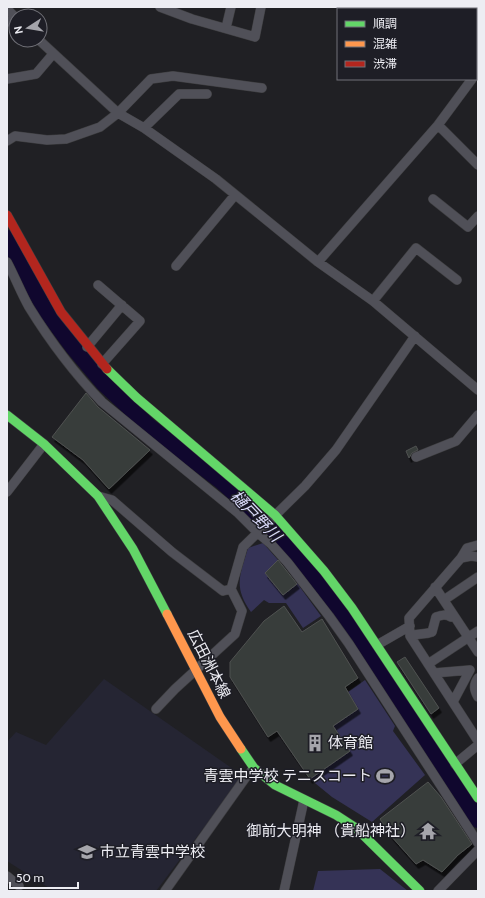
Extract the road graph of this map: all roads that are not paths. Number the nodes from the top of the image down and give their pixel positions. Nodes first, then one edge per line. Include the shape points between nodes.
1 (160, 7) edge
2 (231, 7) edge
3 (261, 7) edge
4 (226, 28) junction
5 (47, 48) edge
6 (53, 54) junction
7 (7, 79) edge
8 (471, 80) edge
9 (262, 88) dead end
10 (207, 94) dead end
11 (118, 113) junction
12 (438, 125) junction
13 (144, 128) junction
14 (7, 141) edge
15 (478, 165) edge
16 (235, 195) junction
17 (433, 199) dead end
18 (7, 215) edge
19 (478, 216) edge
20 (7, 262) edge
21 (318, 262) junction
22 (176, 266) dead end
23 (457, 280) dead end
24 (98, 285) dead end
25 (373, 301) junction
26 (122, 305) junction
27 (415, 336) junction
28 (87, 347) junction
29 (102, 364) junction
30 (478, 390) edge
31 (7, 415) edge
32 (478, 415) edge
33 (44, 444) junction
34 (416, 457) dead end
35 (7, 492) edge
36 (98, 496) junction
37 (275, 515) junction
38 (258, 533) junction
39 (478, 544) edge
40 (478, 557) edge
41 (461, 558) junction
42 (478, 577) edge
43 (435, 587) junction
44 (231, 589) junction
45 (444, 600) junction
46 (454, 616) junction
47 (410, 626) junction
48 (478, 631) edge
49 (410, 636) junction
50 (468, 637) junction
51 (377, 645) junction
52 (478, 652) edge
53 (428, 664) junction
54 (196, 669) junction
55 (434, 673) junction
56 (478, 678) edge
57 (478, 697) edge
58 (453, 702) junction
59 (156, 709) dead end
60 (477, 736) edge
61 (478, 745) edge
62 (455, 764) junction
63 (254, 768) junction
64 (478, 798) edge
65 (304, 800) junction
66 (478, 843) edge
67 (478, 850) edge
68 (7, 876) edge
69 (19, 886) dead end
70 (165, 891) edge
71 (284, 891) edge
72 (420, 891) edge
73 (438, 891) edge

1 - 4 street
2 - 4 street
3 - 4 street via 255,37
5 - 6 street
6 - 7 street via 36,74
6 - 11 street
8 - 12 street
9 - 11 street via 173,76 151,79
10 - 13 street via 179,94
11 - 13 street
11 - 14 street via 100,127 66,138 47,140 15,136
12 - 15 street
12 - 21 street
13 - 16 street
16 - 21 street
16 - 22 street
17 - 19 street via 468,227
18 - 28 street via 61,312
20 - 38 street via 28,305 82,382 139,434 217,495
21 - 25 street
23 - 25 street via 416,248
24 - 26 street
25 - 27 street
26 - 28 street
26 - 29 street via 140,321
27 - 30 street
27 - 37 street via 336,450 305,486
28 - 29 street
29 - 37 street via 137,398
31 - 33 street, 広田洲本線
32 - 34 street via 456,442
33 - 35 street
33 - 36 street, 広田洲本線
36 - 44 street via 112,500 172,552 223,591
36 - 54 street, 広田洲本線 via 133,549
37 - 38 street
37 - 51 street via 332,581
38 - 44 street via 243,547
38 - 66 street via 288,563 349,644
39 - 41 street via 467,548
40 - 41 street
41 - 43 street
42 - 45 street
43 - 45 street
43 - 47 street via 409,618
44 - 54 street via 242,611 235,634
45 - 46 street
46 - 49 street via 436,617 432,632
46 - 50 street
47 - 49 street
47 - 51 street
48 - 50 street
49 - 53 street
50 - 52 street
50 - 53 street
51 - 62 street
53 - 55 street
54 - 59 street
54 - 63 street, 広田洲本線 via 220,717
55 - 58 street
55 - 58 street via 470,670
56 - 57 street via 474,690
58 - 60 street
61 - 62 street
62 - 64 street
63 - 65 street, 広田洲本線 via 275,785
63 - 70 street
65 - 71 street
65 - 72 street, 広田洲本線 via 356,828
67 - 73 street
68 - 69 street

